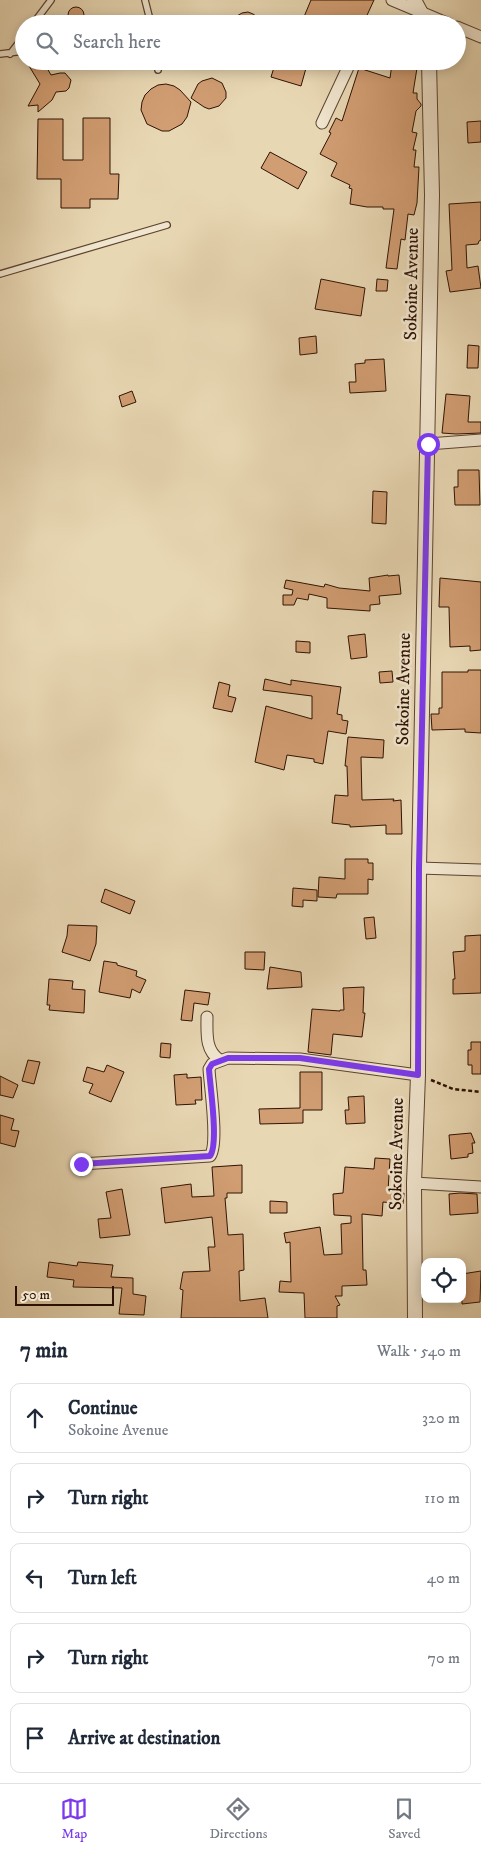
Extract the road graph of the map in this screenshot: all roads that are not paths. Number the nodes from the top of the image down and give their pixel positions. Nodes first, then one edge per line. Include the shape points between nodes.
1 (52, 0) edge
2 (145, 0) edge
3 (392, 0) edge
4 (416, 5) edge
5 (40, 15) edge
6 (149, 15) edge
7 (433, 15) edge
8 (466, 31) edge
9 (481, 37) edge
10 (15, 48) edge
11 (15, 53) edge
12 (0, 54) edge
13 (10, 54) junction
14 (347, 70) edge
15 (429, 70) edge
16 (322, 123) dead end
17 (167, 225) dead end
18 (0, 274) edge
19 (481, 440) edge
20 (428, 444) junction
21 (419, 868) junction
22 (481, 870) edge
23 (207, 1018) dead end
24 (220, 1060) junction
25 (418, 1075) junction
26 (81, 1164) dead end
27 (414, 1183) junction
28 (481, 1187) edge
29 (415, 1318) edge

1 - 5 lane
2 - 6 lane
3 - 4 street
4 - 7 street
8 - 9 street
10 - 13 lane
11 - 13 lane
12 - 13 lane
14 - 16 street
15 - 20 street, Sokoine Avenue via 432,195
17 - 18 lane
19 - 20 street
20 - 21 street, Sokoine Avenue
21 - 22 street
21 - 25 street, Sokoine Avenue
23 - 24 street via 209,1048
24 - 25 street via 236,1057 300,1058
24 - 26 street via 209,1069 214,1125 214,1146 210,1156
25 - 27 street, Sokoine Avenue
27 - 28 street
27 - 29 street, Sokoine Avenue

